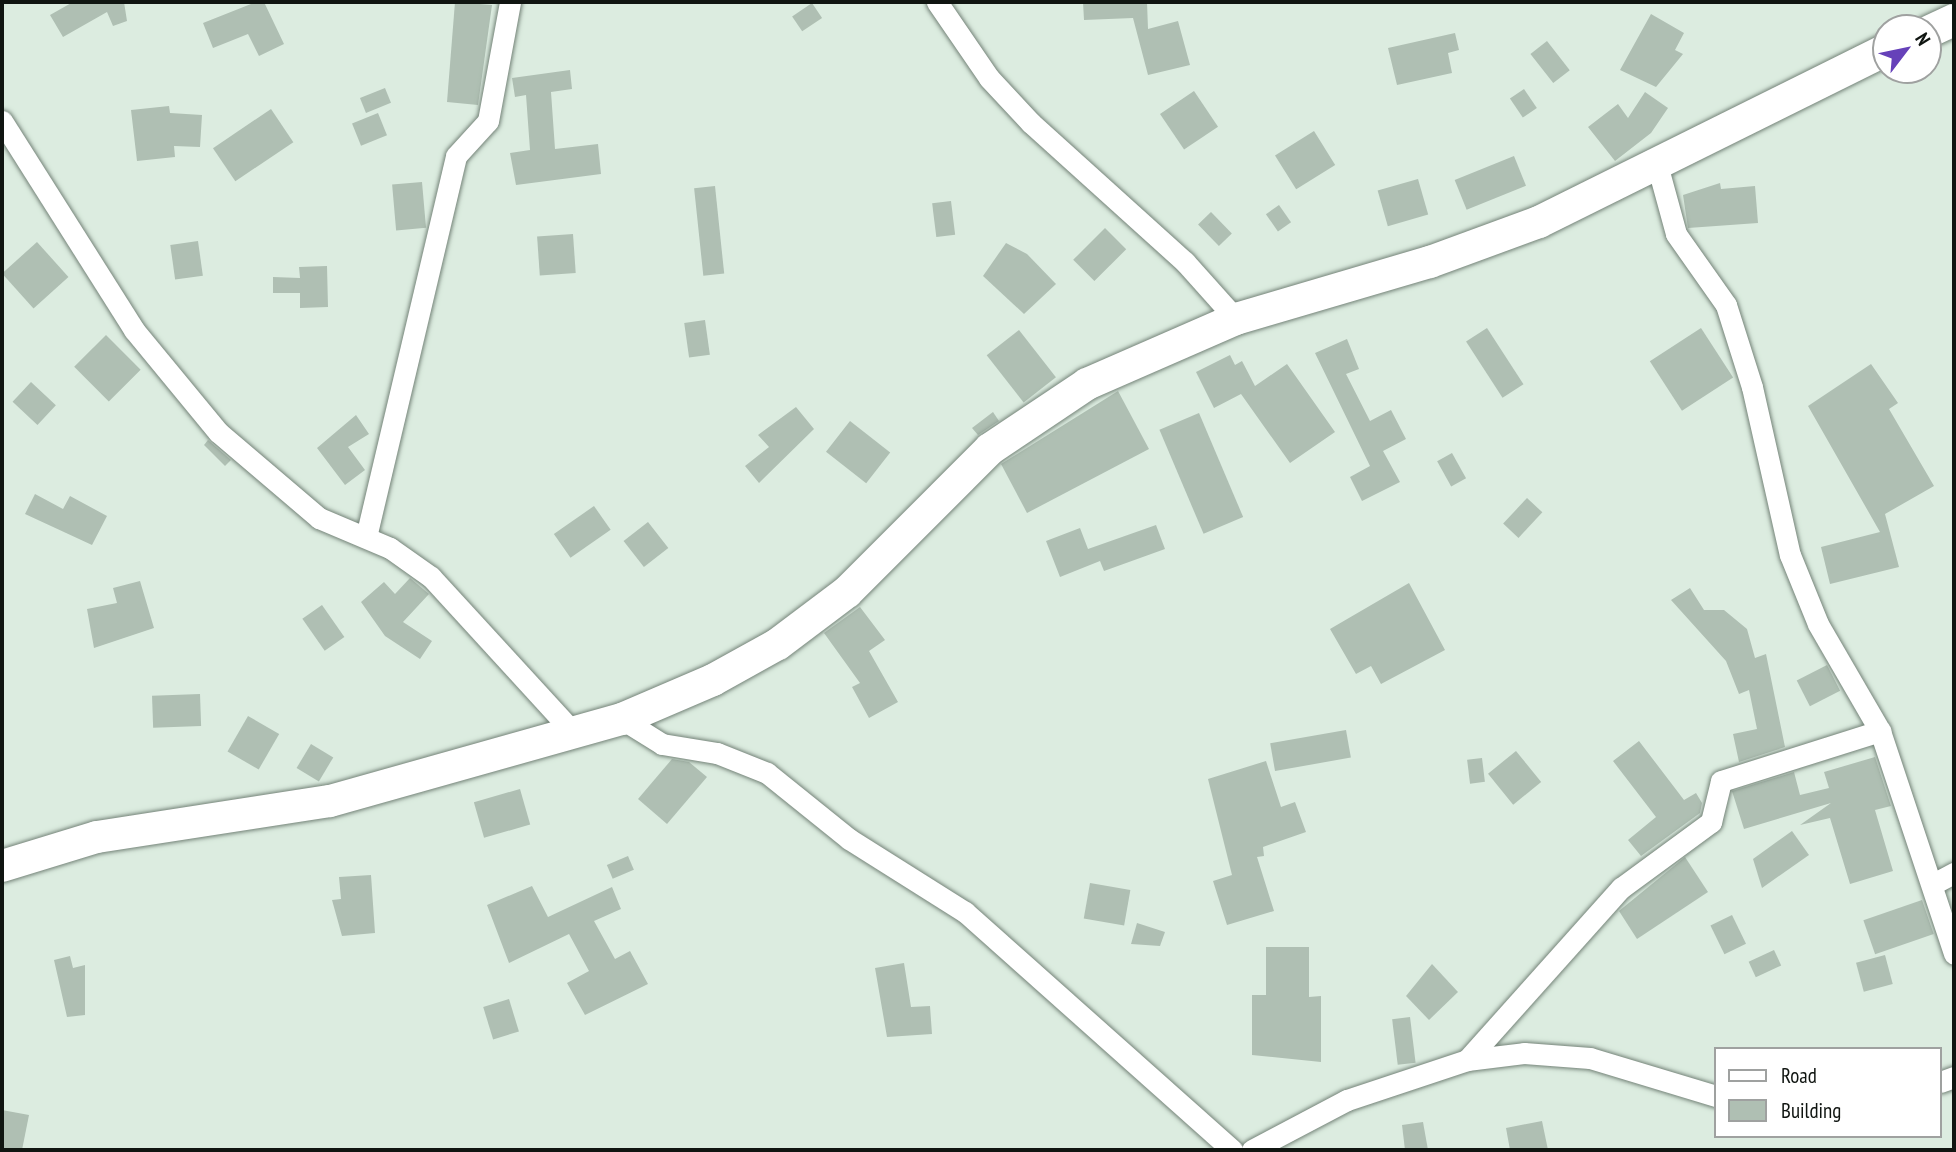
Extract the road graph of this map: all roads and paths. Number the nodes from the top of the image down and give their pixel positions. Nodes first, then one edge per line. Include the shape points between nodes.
1 (510, 2) edge
2 (937, 2) edge
3 (1872, 57) edge
4 (2, 121) edge
5 (1658, 168) junction
6 (1236, 319) junction
7 (366, 537) junction
8 (622, 719) junction
9 (1880, 731) junction
10 (573, 732) junction
11 (2, 866) edge
12 (1954, 873) edge
13 (1933, 884) junction
14 (1954, 954) edge
15 (1467, 1060) junction
16 (1714, 1095) edge
17 (1232, 1150) edge
18 (1252, 1150) edge

1 - 7 street via 488,121 456,156
2 - 6 street via 989,78 1031,123 1185,262
3 - 5 street
4 - 7 street via 134,330 218,432 319,518
5 - 6 street via 1430,262
5 - 9 street via 1676,234 1726,305 1802,589
6 - 8 street via 1087,384 990,449 847,592 778,644
7 - 10 street via 431,578
8 - 10 street
8 - 17 street via 662,744 718,753 767,773 849,839 965,912
9 - 13 street
9 - 15 street via 1721,781 1712,822 1621,888
10 - 11 street via 330,801 97,837
12 - 13 street
13 - 14 street
15 - 16 street via 1524,1054 1590,1058
15 - 18 street via 1347,1100

